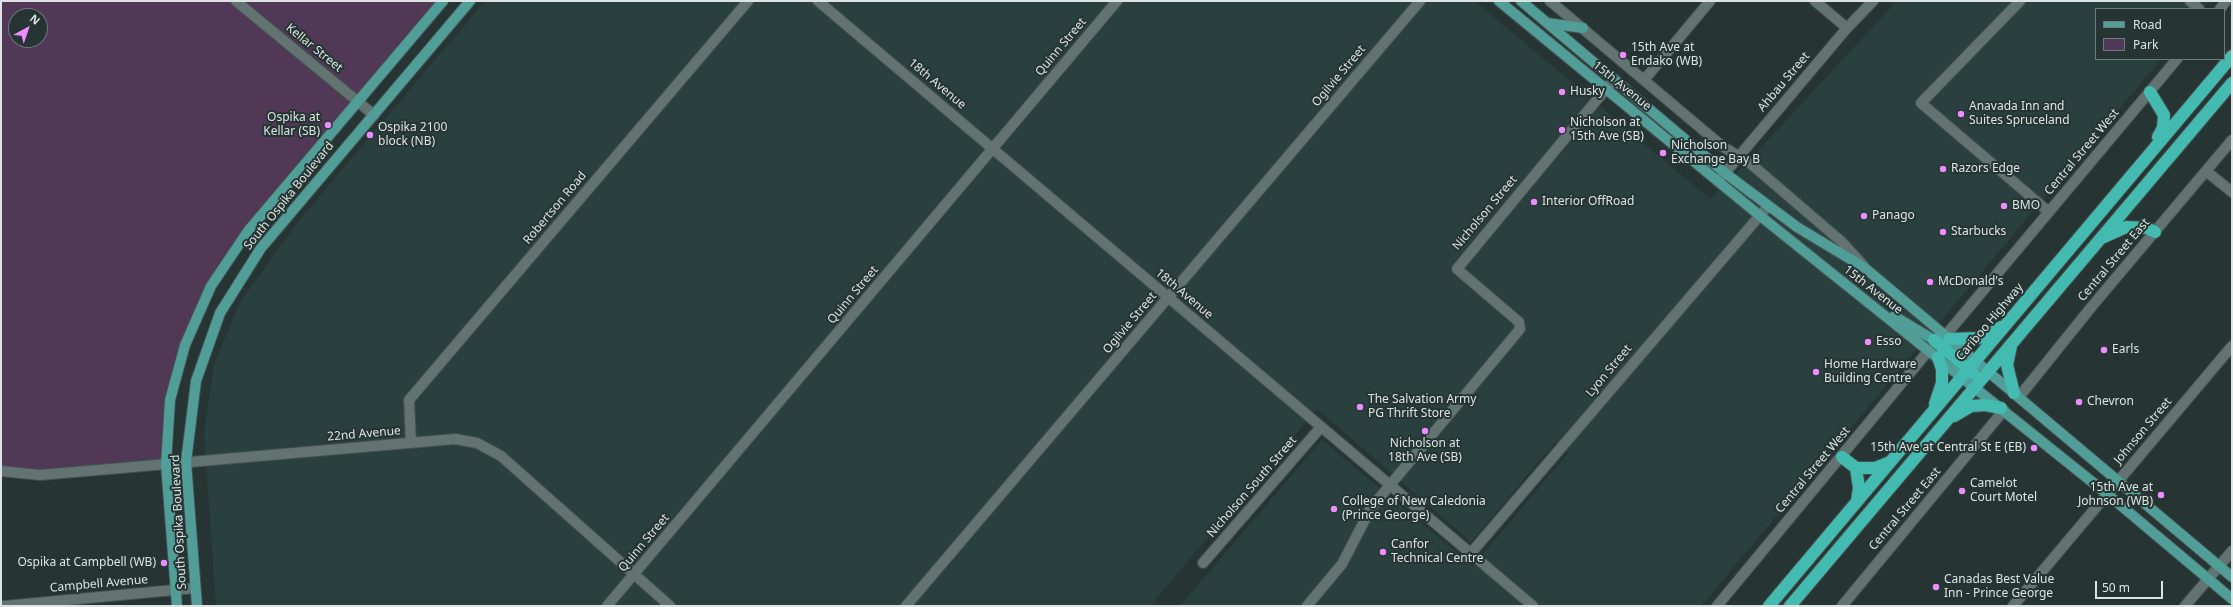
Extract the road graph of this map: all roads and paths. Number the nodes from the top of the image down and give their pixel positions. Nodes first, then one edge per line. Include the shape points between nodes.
1 (236, 1) edge
2 (443, 1) edge
3 (470, 1) edge
4 (748, 1) edge
5 (818, 1) edge
6 (1117, 1) edge
7 (1420, 1) edge
8 (1499, 1) edge
9 (1521, 1) edge
10 (1710, 1) edge
11 (1815, 1) edge
12 (1873, 1) edge
13 (2020, 1) edge
14 (2190, 1) edge
15 (1553, 2) edge
16 (2198, 8) edge
17 (1547, 22) junction
18 (1583, 28) junction
19 (1847, 28) junction
20 (2232, 56) edge
21 (2177, 60) edge
22 (1614, 79) junction
23 (1644, 80) junction
24 (2232, 83) edge
25 (1606, 90) junction
26 (2150, 92) junction
27 (358, 101) junction
28 (374, 115) junction
29 (2232, 140) edge
30 (993, 149) junction
31 (2149, 154) junction
32 (1739, 156) junction
33 (2206, 171) junction
34 (1725, 173) junction
35 (1718, 182) junction
36 (2232, 192) edge
37 (1768, 206) junction
38 (2049, 212) junction
39 (1759, 215) junction
40 (2155, 232) junction
41 (2097, 240) junction
42 (1865, 268) junction
43 (1168, 297) junction
44 (2010, 320) junction
45 (2015, 338) junction
46 (1939, 344) junction
47 (2232, 346) edge
48 (1968, 369) junction
49 (1987, 371) junction
50 (1974, 386) junction
51 (2016, 395) junction
52 (2002, 409) junction
53 (1929, 415) junction
54 (1942, 425) junction
55 (1321, 427) junction
56 (411, 443) junction
57 (1842, 457) junction
58 (1891, 461) junction
59 (186, 462) junction
60 (166, 464) junction
61 (1856, 468) junction
62 (1, 471) edge
63 (2118, 481) junction
64 (1391, 486) junction
65 (2107, 494) junction
66 (1857, 501) junction
67 (2232, 551) edge
68 (1471, 553) junction
69 (1203, 563) dead end
70 (2219, 566) junction
71 (633, 575) junction
72 (2232, 577) edge
73 (2208, 579) junction
74 (195, 588) junction
75 (176, 590) junction
76 (2232, 599) edge
77 (4, 606) edge
78 (177, 606) edge
79 (197, 606) edge
80 (607, 606) edge
81 (670, 606) edge
82 (906, 606) edge
83 (1307, 606) edge
84 (1533, 606) edge
85 (1717, 606) edge
86 (1769, 606) edge
87 (1790, 606) edge
88 (1842, 606) edge
89 (2013, 606) edge
90 (2185, 606) edge

1 - 27 street, Kellar Street
2 - 27 main road, South Ospika Boulevard
3 - 28 main road, South Ospika Boulevard
4 - 56 street, Robertson Road via 409,400
5 - 30 street, 18th Avenue
6 - 30 street, Quinn Street
7 - 43 street, Ogilvie Street
8 - 25 main road, 15th Avenue
9 - 17 main road, 15th Avenue
10 - 23 street
11 - 19 street
12 - 19 street, Ahbau Street
13 - 38 street via 1921,103
14 - 16 street
15 - 18 street, 15th Avenue
17 - 18 main road
17 - 22 main road, 15th Avenue
18 - 23 street, 15th Avenue
19 - 32 street, Ahbau Street
20 - 31 highway, Cariboo Highway
21 - 26 street, Central Street West
22 - 25 street, Nicholson Street
22 - 34 main road, 15th Avenue
23 - 32 street, 15th Avenue via 1722,146
24 - 41 highway
25 - 35 main road, 15th Avenue
25 - 64 street, Nicholson Street via 1458,266 1459,271 1519,322 1520,329
26 - 31 highway via 2164,115 2165,122
26 - 38 street, Central Street West
27 - 28 street, Kellar Street
27 - 60 main road, South Ospika Boulevard via 248,231 211,286 186,344 170,400
28 - 59 main road, South Ospika Boulevard via 261,248 220,313 196,381
29 - 33 street, Central Street East
30 - 43 street, 18th Avenue
30 - 71 street, Quinn Street
31 - 44 highway, Cariboo Highway
32 - 34 street, Ahbau Street
32 - 42 street, 15th Avenue via 1842,242
33 - 36 street
33 - 40 street, Central Street East
34 - 35 street, Ahbau Street
34 - 37 main road, 15th Avenue
35 - 39 main road, 15th Avenue
37 - 39 street, Lyon Street
37 - 42 main road, 15th Avenue via 1797,227
38 - 46 street, Central Street West
39 - 46 main road, 15th Avenue via 1873,306 1888,312
39 - 68 street, Lyon Street
40 - 41 highway via 2147,228 2126,227
40 - 51 street, Central Street East
41 - 45 highway
42 - 46 main road, 15th Avenue
43 - 55 street, 18th Avenue
43 - 82 street, Ogilvie Street
44 - 46 highway via 1992,333 1979,338
44 - 48 highway, Cariboo Highway
45 - 49 highway
45 - 51 highway via 2007,365
46 - 48 highway
46 - 48 main road, 15th Avenue
46 - 53 highway via 1942,383 1939,397
46 - 57 street, Central Street West
47 - 63 street, Johnson Street
48 - 49 highway via 1974,374
48 - 50 main road, 15th Avenue
48 - 53 highway, Cariboo Highway
49 - 50 highway
49 - 51 main road
50 - 52 main road, 15th Avenue
50 - 54 highway
51 - 63 main road
52 - 54 highway via 1985,405 1964,408
52 - 65 main road, 15th Avenue
52 - 88 street, Central Street East
53 - 58 highway, Cariboo Highway
54 - 87 highway
55 - 64 street, 18th Avenue
55 - 69 street, Nicholson South Street
56 - 59 street, 22nd Avenue
56 - 71 street, 22nd Avenue via 455,439 477,443 501,456
57 - 61 highway
57 - 85 street, Central Street West
58 - 61 highway via 1875,468
58 - 66 highway, Cariboo Highway
59 - 60 street, 22nd Avenue
59 - 74 main road, South Ospika Boulevard
60 - 62 street, 22nd Avenue via 40,475
60 - 75 main road, South Ospika Boulevard
61 - 66 highway via 1860,488
63 - 65 street, Johnson Street
63 - 70 main road
64 - 68 street, 18th Avenue
64 - 83 street via 1371,508 1342,564
65 - 73 main road, 15th Avenue
65 - 89 street, Johnson Street
66 - 86 highway, Cariboo Highway
67 - 70 street
68 - 84 street, 18th Avenue
70 - 72 main road
70 - 73 street
71 - 80 street, Quinn Street
71 - 81 street, 22nd Avenue
73 - 76 main road, 15th Avenue
73 - 90 street
74 - 75 street, Campbell Avenue
74 - 79 main road, South Ospika Boulevard
75 - 77 street, Campbell Avenue
75 - 78 main road, South Ospika Boulevard

